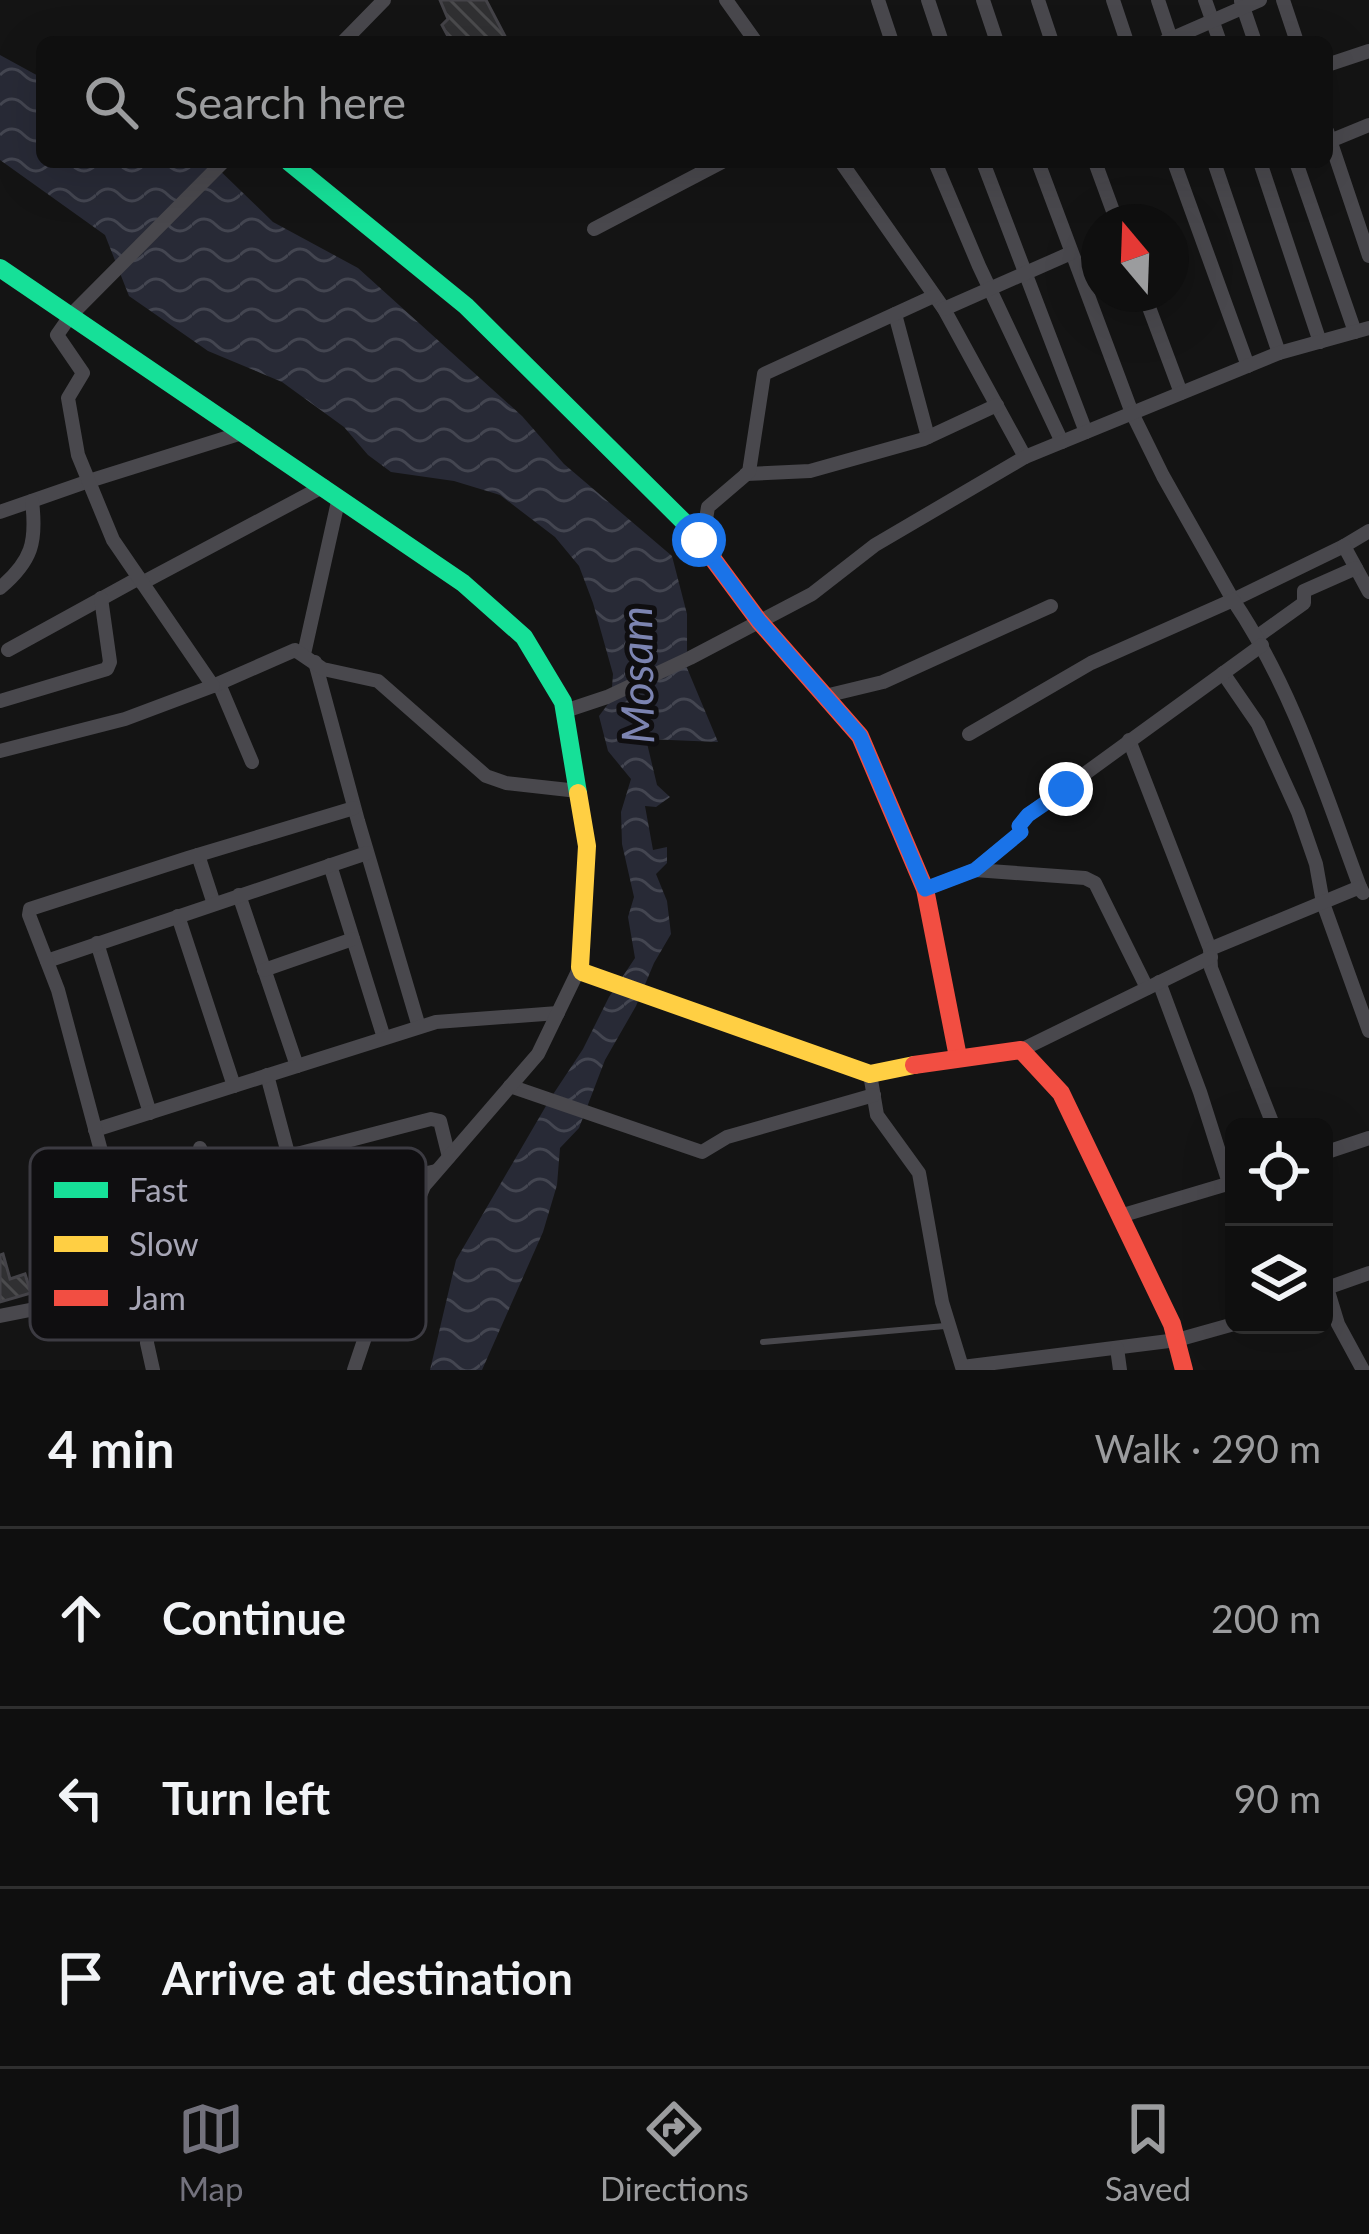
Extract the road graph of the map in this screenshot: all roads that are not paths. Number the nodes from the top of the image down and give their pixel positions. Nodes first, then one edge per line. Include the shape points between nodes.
1 (385, 0) edge
2 (726, 0) edge
3 (878, 0) edge
4 (928, 0) edge
5 (983, 0) edge
6 (1038, 0) edge
7 (1113, 0) edge
8 (1158, 0) edge
9 (1205, 0) edge
10 (1260, 0) edge
11 (1283, 0) edge
12 (1242, 3) edge
13 (1213, 20) junction
14 (349, 36) edge
15 (753, 36) edge
16 (890, 36) edge
17 (940, 36) edge
18 (995, 36) edge
19 (1050, 36) edge
20 (1125, 36) edge
21 (1168, 36) edge
22 (1179, 36) edge
23 (1218, 36) edge
24 (1253, 36) edge
25 (1295, 36) edge
26 (1369, 51) edge
27 (1333, 63) edge
28 (1369, 125) edge
29 (1333, 135) edge
30 (1333, 148) edge
31 (217, 168) edge
32 (296, 168) edge
33 (711, 168) edge
34 (848, 168) edge
35 (938, 168) edge
36 (985, 168) edge
37 (1040, 168) edge
38 (1097, 168) edge
39 (1176, 168) edge
40 (1216, 168) edge
41 (1262, 168) edge
42 (1298, 168) edge
43 (1110, 204) edge
44 (594, 230) dead end
45 (1071, 253) junction
46 (1369, 256) edge
47 (0, 268) edge
48 (1026, 273) junction
49 (989, 288) junction
50 (934, 296) junction
51 (944, 309) junction
52 (1151, 312) edge
53 (895, 314) junction
54 (71, 315) junction
55 (1362, 330) edge
56 (1320, 342) junction
57 (1280, 353) junction
58 (1248, 366) junction
59 (1181, 393) junction
60 (997, 406) junction
61 (1132, 413) junction
62 (1086, 432) junction
63 (245, 433) junction
64 (928, 437) junction
65 (1062, 442) junction
66 (1025, 457) junction
67 (746, 474) junction
68 (89, 481) junction
69 (332, 492) junction
70 (32, 501) junction
71 (0, 512) edge
72 (1369, 531) edge
73 (699, 540) junction
74 (1344, 546) junction
75 (1356, 568) junction
76 (141, 580) junction
77 (0, 587) edge
78 (1369, 592) edge
79 (101, 598) junction
80 (1233, 600) junction
81 (1051, 606) dead end
82 (759, 621) junction
83 (1260, 641) junction
84 (8, 650) dead end
85 (310, 658) junction
86 (1223, 674) junction
87 (216, 685) junction
88 (825, 696) junction
89 (0, 701) edge
90 (565, 711) junction
91 (969, 734) dead end
92 (1130, 740) junction
93 (0, 751) edge
94 (252, 762) dead end
95 (578, 791) junction
96 (354, 808) junction
97 (367, 853) junction
98 (198, 855) junction
99 (330, 865) junction
100 (975, 870) junction
101 (925, 889) junction
102 (1365, 894) edge
103 (239, 896) junction
104 (1323, 903) junction
105 (214, 904) junction
106 (178, 916) junction
107 (353, 939) junction
108 (97, 943) junction
109 (1210, 953) junction
110 (47, 961) junction
111 (264, 970) junction
112 (581, 970) junction
113 (1153, 985) junction
114 (558, 1013) junction
115 (419, 1027) junction
116 (1369, 1031) edge
117 (384, 1038) junction
118 (1021, 1050) junction
119 (958, 1057) junction
120 (297, 1066) junction
121 (870, 1074) junction
122 (267, 1075) junction
123 (234, 1086) junction
124 (510, 1086) junction
125 (874, 1095) junction
126 (150, 1113) junction
127 (1270, 1118) edge
128 (95, 1130) junction
129 (1369, 1138) edge
130 (100, 1148) edge
131 (287, 1148) edge
132 (320, 1148) edge
133 (1333, 1150) edge
134 (449, 1156) junction
135 (1225, 1165) edge
136 (436, 1171) junction
137 (426, 1173) edge
138 (426, 1184) edge
139 (1225, 1184) edge
140 (1120, 1216) junction
141 (1369, 1273) edge
142 (1333, 1287) edge
143 (30, 1310) edge
144 (1333, 1310) edge
145 (0, 1316) edge
146 (949, 1325) junction
147 (1225, 1327) edge
148 (147, 1340) edge
149 (361, 1340) edge
150 (1177, 1340) junction
151 (764, 1342) dead end
152 (1117, 1348) junction
153 (1048, 1363) edge
154 (963, 1369) edge
155 (153, 1370) edge
156 (350, 1370) edge
157 (1120, 1370) edge
158 (1184, 1370) edge
159 (1364, 1370) edge

1 - 14 street
2 - 15 street
3 - 16 street
4 - 17 street
5 - 18 street
6 - 19 street
7 - 20 street
8 - 21 street
9 - 13 street
10 - 12 street
11 - 25 street
12 - 13 street
12 - 24 street
13 - 22 street
13 - 23 street
26 - 27 street
28 - 29 street
30 - 46 street
31 - 54 street
32 - 73 street via 466,306
33 - 44 street
34 - 50 street
35 - 49 street
36 - 48 street
37 - 45 street
38 - 43 street
39 - 58 street
40 - 57 street
41 - 56 street
42 - 55 street
45 - 48 street
45 - 61 street
47 - 54 street
48 - 49 street
48 - 62 street
49 - 51 street
49 - 65 street
50 - 51 street
50 - 53 street
51 - 60 street
52 - 59 street
53 - 64 street
53 - 67 street via 764,374
54 - 63 street
54 - 68 street via 57,335 83,374 68,398
55 - 56 street
56 - 57 street
57 - 58 street
58 - 59 street
59 - 61 street
60 - 64 street
60 - 66 street
61 - 62 street
61 - 80 street
62 - 65 street
63 - 68 street
63 - 69 street
64 - 67 street via 810,471
65 - 66 street
66 - 82 street
67 - 73 street via 708,507
68 - 70 street
68 - 76 street via 113,541
69 - 76 street
69 - 85 street
69 - 90 street via 463,583 524,637
70 - 71 street
70 - 77 street via 24,566
72 - 74 street
73 - 82 street
74 - 75 street
74 - 80 street
75 - 78 street
75 - 83 street via 1304,591 1304,603
76 - 79 street
76 - 87 street
79 - 84 street
79 - 89 street via 110,666
80 - 83 street
80 - 91 street via 1091,663
81 - 88 street via 884,682
82 - 88 street
82 - 90 street
83 - 86 street
83 - 102 street
85 - 87 street via 295,650
85 - 95 street via 323,669 378,681 487,776
85 - 96 street
86 - 92 street
86 - 104 street via 1258,724 1298,812
87 - 93 street
87 - 94 street
88 - 101 street via 860,736
90 - 95 street
92 - 100 street via 1028,815 1021,832
92 - 109 street
95 - 112 street via 587,846
96 - 97 street
96 - 98 street
97 - 99 street
97 - 115 street
98 - 105 street
98 - 110 street via 32,907
99 - 103 street
99 - 107 street
100 - 101 street
100 - 113 street via 1095,883
101 - 119 street
102 - 104 street
103 - 105 street
103 - 111 street
104 - 109 street
104 - 116 street
105 - 106 street
106 - 108 street
106 - 123 street
107 - 111 street
107 - 117 street
108 - 110 street
108 - 126 street
109 - 113 street
109 - 127 street
110 - 128 street
111 - 120 street
112 - 114 street
112 - 121 street
113 - 118 street
113 - 135 street
114 - 115 street
114 - 124 street
115 - 117 street
117 - 120 street
118 - 119 street
118 - 140 street via 1061,1093
119 - 121 street
120 - 122 street
121 - 125 street
122 - 123 street
122 - 131 street
123 - 126 street
124 - 125 street via 698,1151
124 - 134 street
125 - 146 street via 877,1115 920,1173
126 - 128 street
128 - 130 street
129 - 133 street
132 - 134 street via 431,1119 440,1121
134 - 136 street
136 - 137 street
136 - 138 street
139 - 140 street
140 - 150 street
141 - 142 street
143 - 145 street
144 - 159 street
146 - 151 lane
146 - 154 street
147 - 150 street
148 - 155 street
149 - 156 street
150 - 152 street
150 - 158 street
152 - 153 street
152 - 157 street
153 - 154 street

